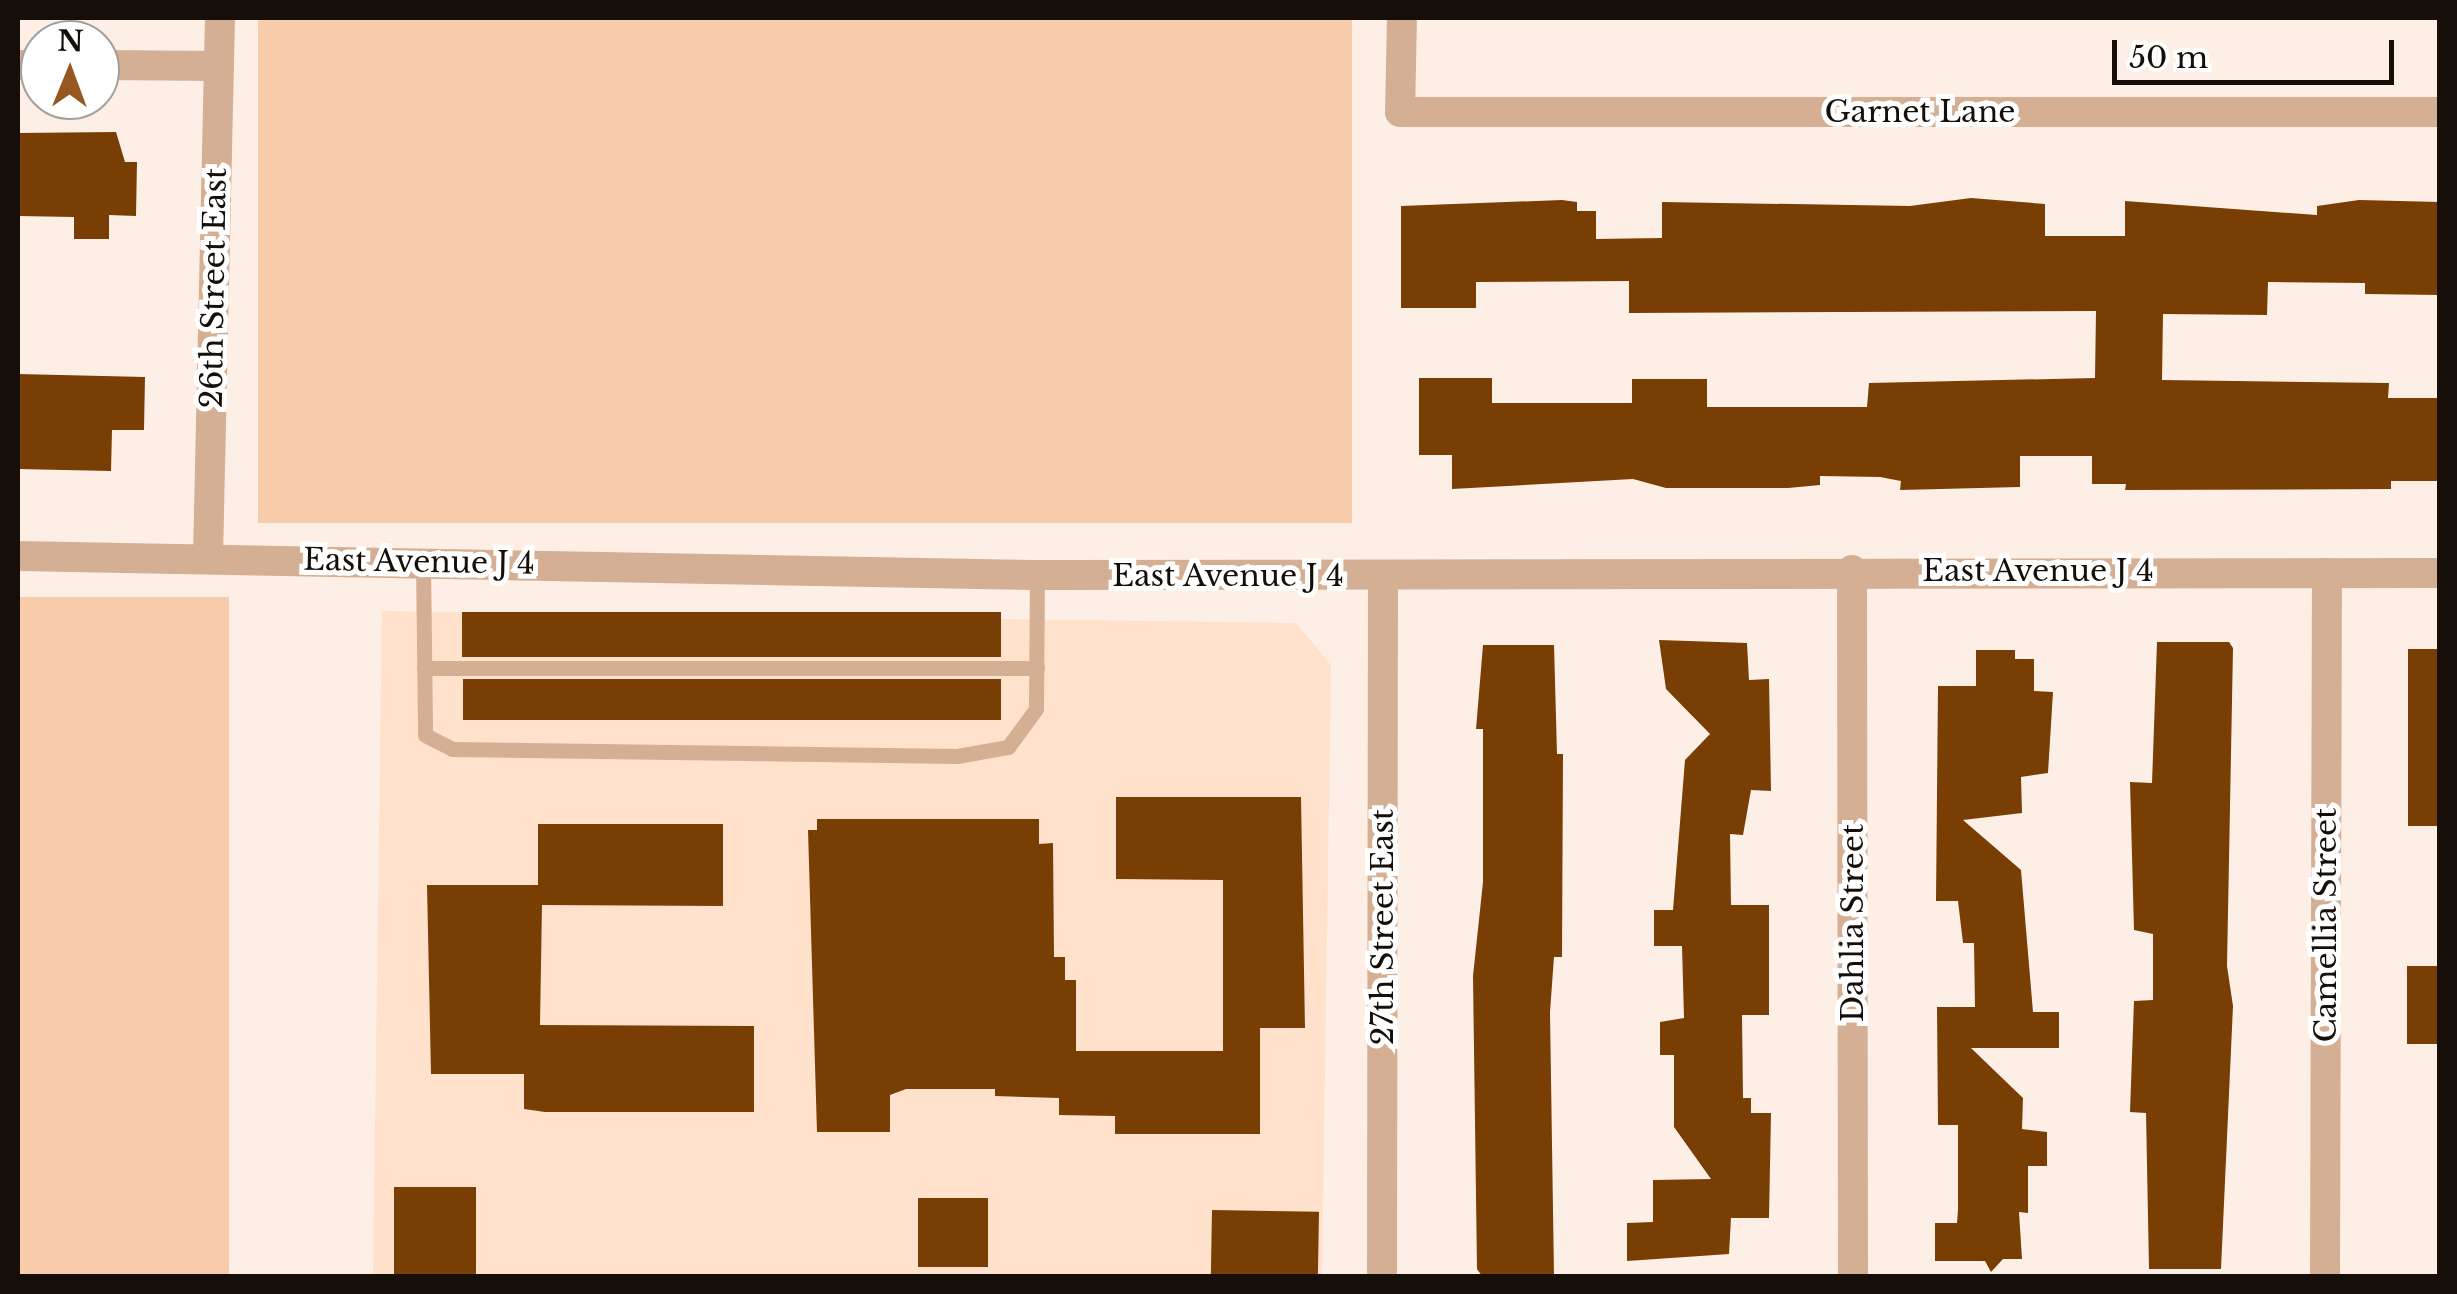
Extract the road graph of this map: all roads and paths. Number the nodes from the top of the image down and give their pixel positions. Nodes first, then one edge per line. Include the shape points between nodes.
1 (220, 18) edge
2 (1402, 18) edge
3 (120, 66) edge
4 (219, 66) junction
5 (2440, 112) edge
6 (18, 556) edge
7 (208, 558) junction
8 (423, 562) junction
9 (1852, 570) junction
10 (2326, 573) junction
11 (2440, 573) edge
12 (1037, 575) junction
13 (1383, 577) junction
14 (424, 668) junction
15 (1037, 668) junction
16 (1382, 1276) edge
17 (1853, 1276) edge
18 (2325, 1276) edge

1 - 4 street, 26th Street East
2 - 5 street, Garnet Lane via 1400,112
3 - 4 street
4 - 7 street, 26th Street East
6 - 7 street, East Avenue J 4
7 - 8 street, East Avenue J 4
8 - 12 street, East Avenue J 4
8 - 14 lane
9 - 10 street, East Avenue J 4
9 - 13 street, East Avenue J 4
9 - 17 street, Dahlia Street
10 - 11 street, East Avenue J 4
10 - 18 street, Camellia Street
12 - 13 street, East Avenue J 4
12 - 15 lane
13 - 16 street, 27th Street East
14 - 15 lane
14 - 15 lane via 425,735 452,749 957,756 1008,747 1036,708

